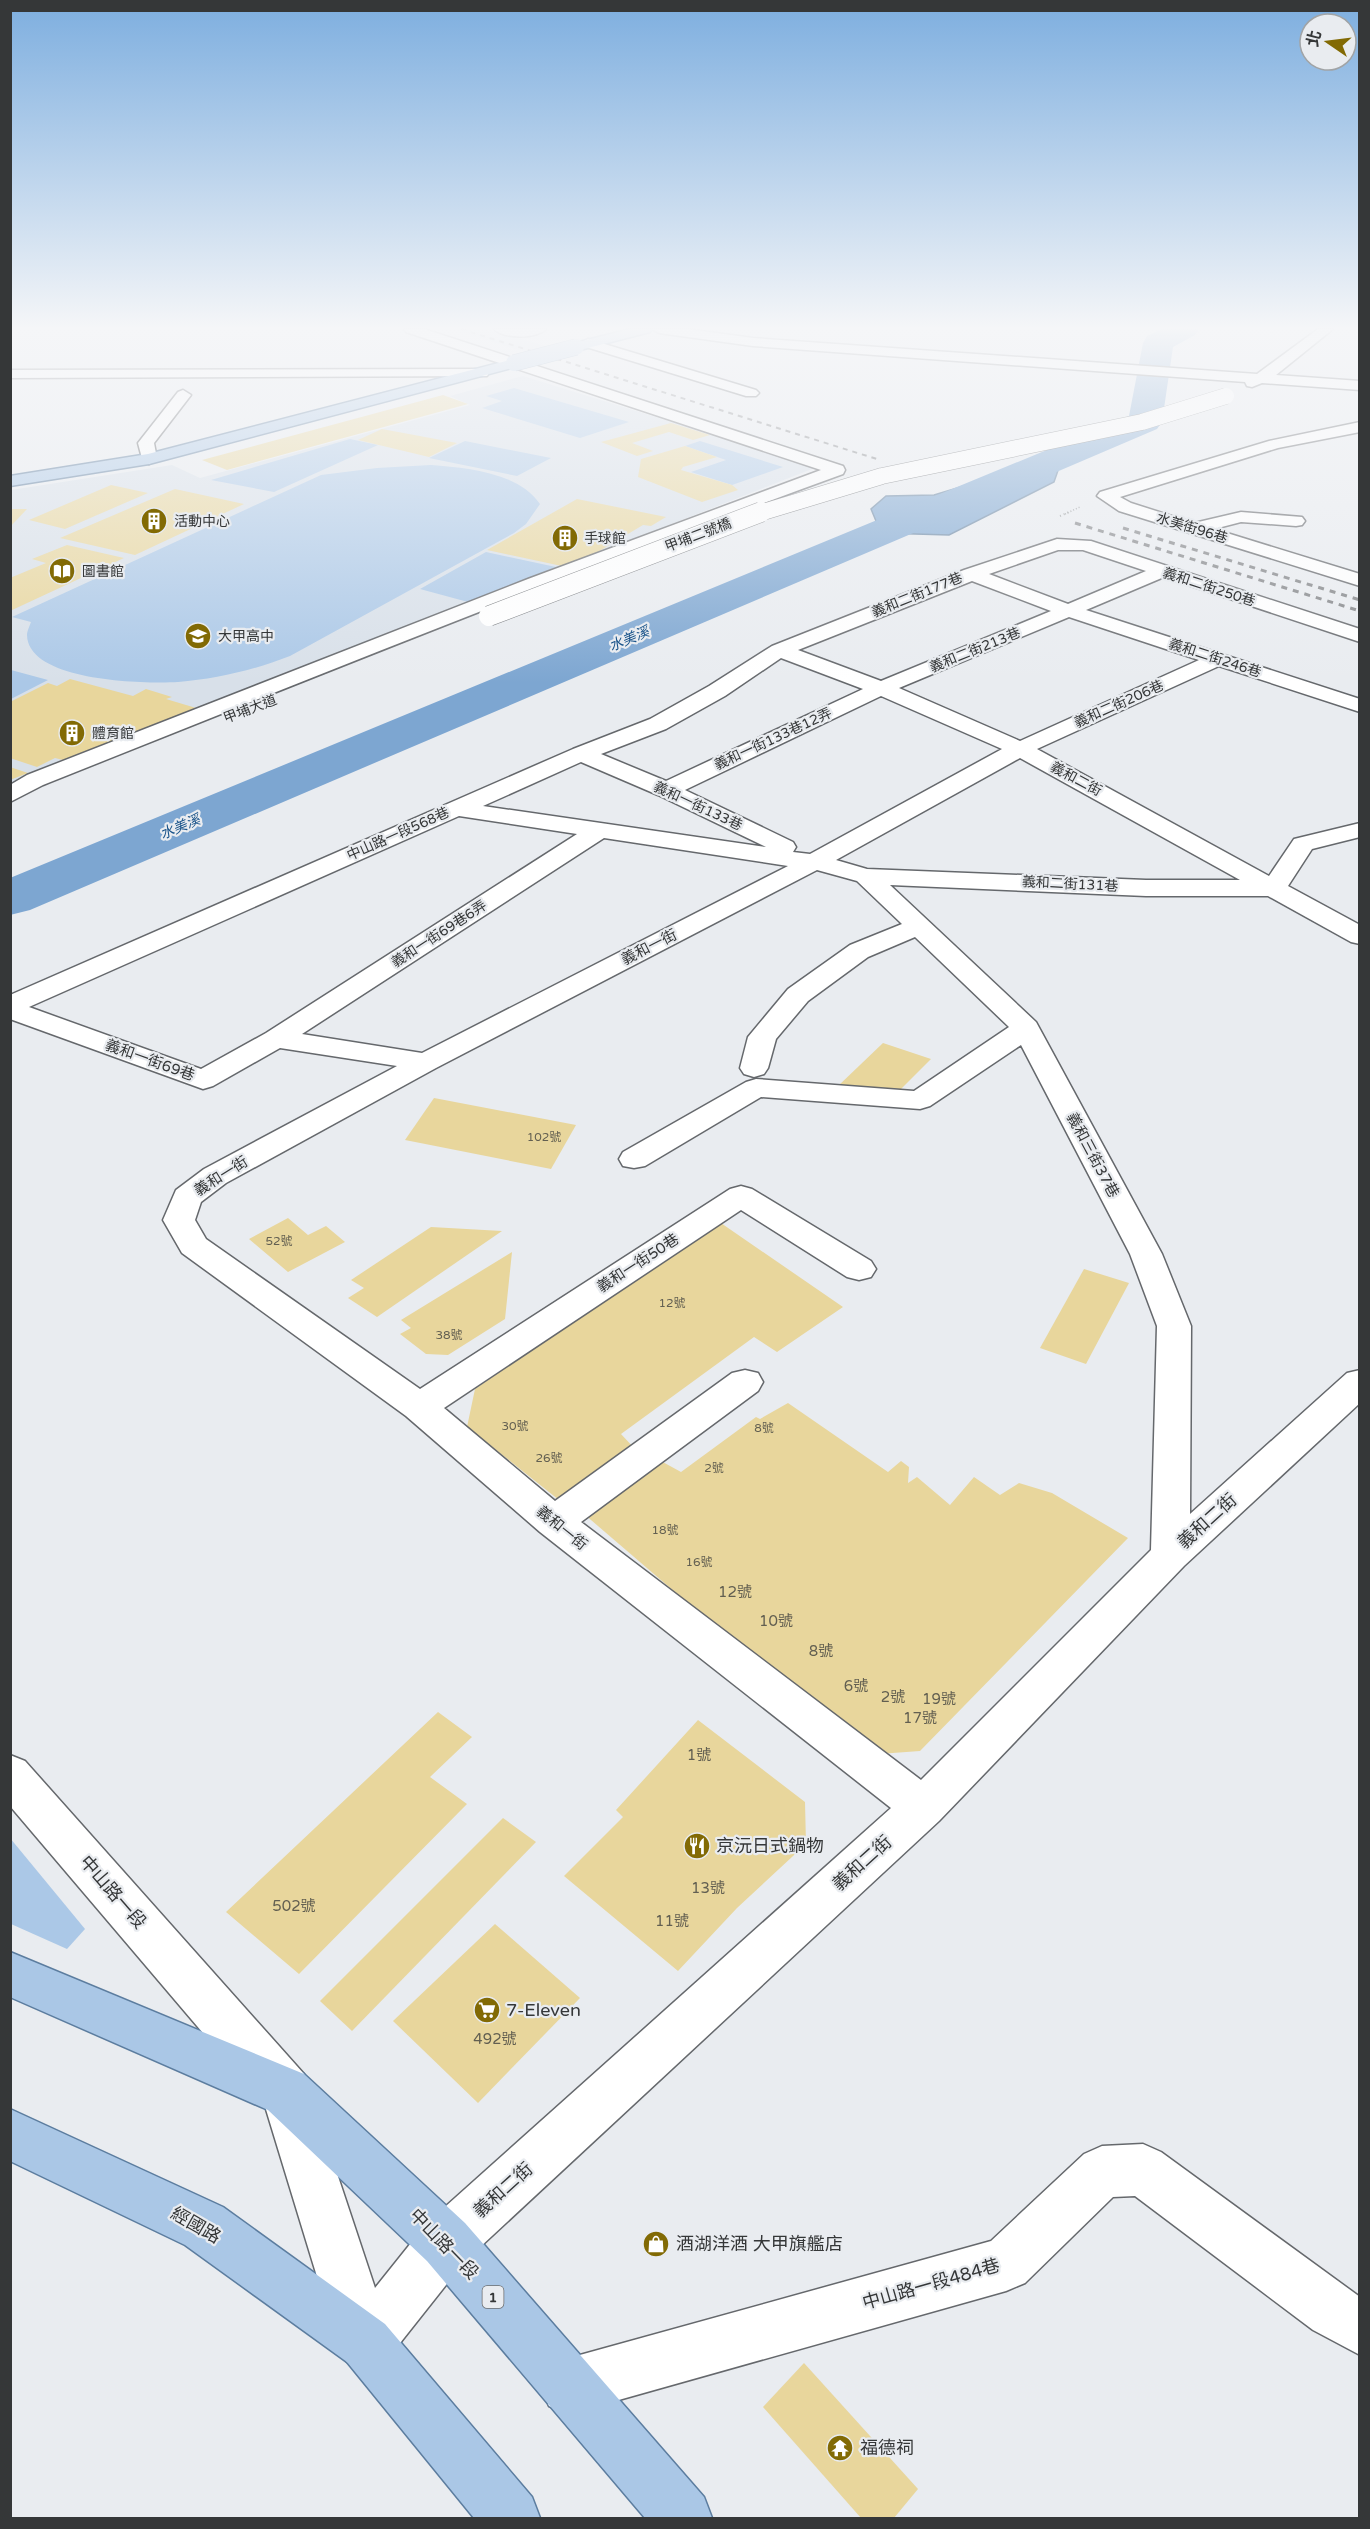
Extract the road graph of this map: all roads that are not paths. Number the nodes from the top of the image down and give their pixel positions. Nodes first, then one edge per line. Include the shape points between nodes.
1 (147, 447) edge
2 (195, 447) edge
3 (768, 447) edge
4 (1018, 447) edge
5 (1265, 447) edge
6 (149, 459) junction
7 (10, 481) edge
8 (1296, 521) dead end
9 (1194, 528) junction
10 (1057, 544) joint
11 (1161, 572) junction
12 (971, 574) junction
13 (1359, 580) edge
14 (1070, 611) junction
15 (489, 615) joint
16 (1359, 636) edge
17 (779, 650) junction
18 (1218, 659) junction
19 (881, 688) junction
20 (1359, 706) edge
21 (1020, 749) junction
22 (580, 754) junction
23 (666, 790) junction
24 (10, 795) edge
25 (10, 802) edge
26 (1359, 804) edge
27 (455, 809) junction
28 (602, 829) junction
29 (1358, 832) edge
30 (814, 862) junction
31 (866, 876) junction
32 (1274, 888) junction
33 (917, 927) junction
34 (1359, 936) edge
35 (10, 1007) edge
36 (1026, 1028) junction
37 (276, 1039) junction
38 (426, 1062) junction
39 (754, 1068) dead end
40 (634, 1159) dead end
41 (859, 1269) dead end
42 (745, 1382) dead end
43 (1359, 1382) edge
44 (419, 1407) junction
45 (554, 1522) junction
46 (1170, 1555) junction
47 (10, 1774) edge
48 (923, 1807) junction
49 (10, 1974) edge
50 (286, 2092) junction
51 (10, 2134) edge
52 (446, 2242) junction
53 (1359, 2328) edge
54 (366, 2343) junction
55 (569, 2386) junction
56 (511, 2518) edge
57 (683, 2518) edge

1 - 6 street
2 - 6 main road
3 - 24 street via 837,470 704,517 374,646 35,780
4 - 15 street, 甲埔二號橋, bridge via 803,497
5 - 9 street, 水美街96巷 via 1106,496 1125,507
6 - 7 main road
8 - 9 street via 1241,517
9 - 13 street, 水美街96巷
10 - 11 street, 義和二街250巷 via 1085,545
10 - 12 street, 義和二街177巷
11 - 14 street, 義和二街213巷
11 - 16 street, 義和二街250巷
12 - 14 street
12 - 17 street, 義和二街177巷
14 - 18 street, 義和二街246巷
14 - 19 street, 義和二街213巷
15 - 25 street, 甲埔大道
17 - 19 street, 義和二街
17 - 22 street, 中山路一段568巷 via 658,724
18 - 20 street, 義和二街246巷
18 - 21 street, 義和二街206巷
19 - 21 street, 義和二街
19 - 23 street, 義和一街133巷12弄
21 - 30 street, 義和一街
21 - 32 street, 義和二街
22 - 23 street, 義和一街133巷
22 - 27 street, 中山路一段568巷
23 - 30 street, 義和一街133巷
26 - 29 street
27 - 28 street
27 - 35 street, 中山路一段568巷
28 - 30 street
28 - 37 street, 義和一街69巷6弄
29 - 32 street via 1303,844
30 - 31 street, 義和三街37巷
30 - 38 street, 義和一街
31 - 32 street, 義和二街131巷 via 1146,888
31 - 33 street, 義和三街37巷
32 - 34 street, 義和二街
33 - 36 street, 義和三街37巷
33 - 39 street via 859,951 798,995 762,1037
35 - 37 street, 義和一街69巷 via 203,1080
36 - 40 street via 920,1100 756,1088
36 - 46 street, 義和三街37巷 via 1146,1254 1174,1326
37 - 38 street
38 - 44 street, 義和一街 via 215,1176 187,1197 179,1220 194,1246
41 - 44 street, 義和一街50巷 via 741,1196
42 - 45 street
43 - 46 street, 義和二街
44 - 45 street, 義和一街
45 - 48 street, 義和一街
46 - 48 street, 義和二街
47 - 50 street, 中山路一段
48 - 52 street, 義和二街
49 - 50 main road, 1
50 - 52 main road, 中山路一段 / 1
50 - 54 street, 中山路一段
51 - 54 main road, 經國路 via 204,2226
52 - 54 street, 義和二街
52 - 55 main road, 中山路一段 / 1
53 - 55 street, 中山路一段484巷 via 1143,2170 1102,2172 1006,2264
54 - 56 main road, 中山路一段
55 - 57 main road, 中山路一段 / 1

